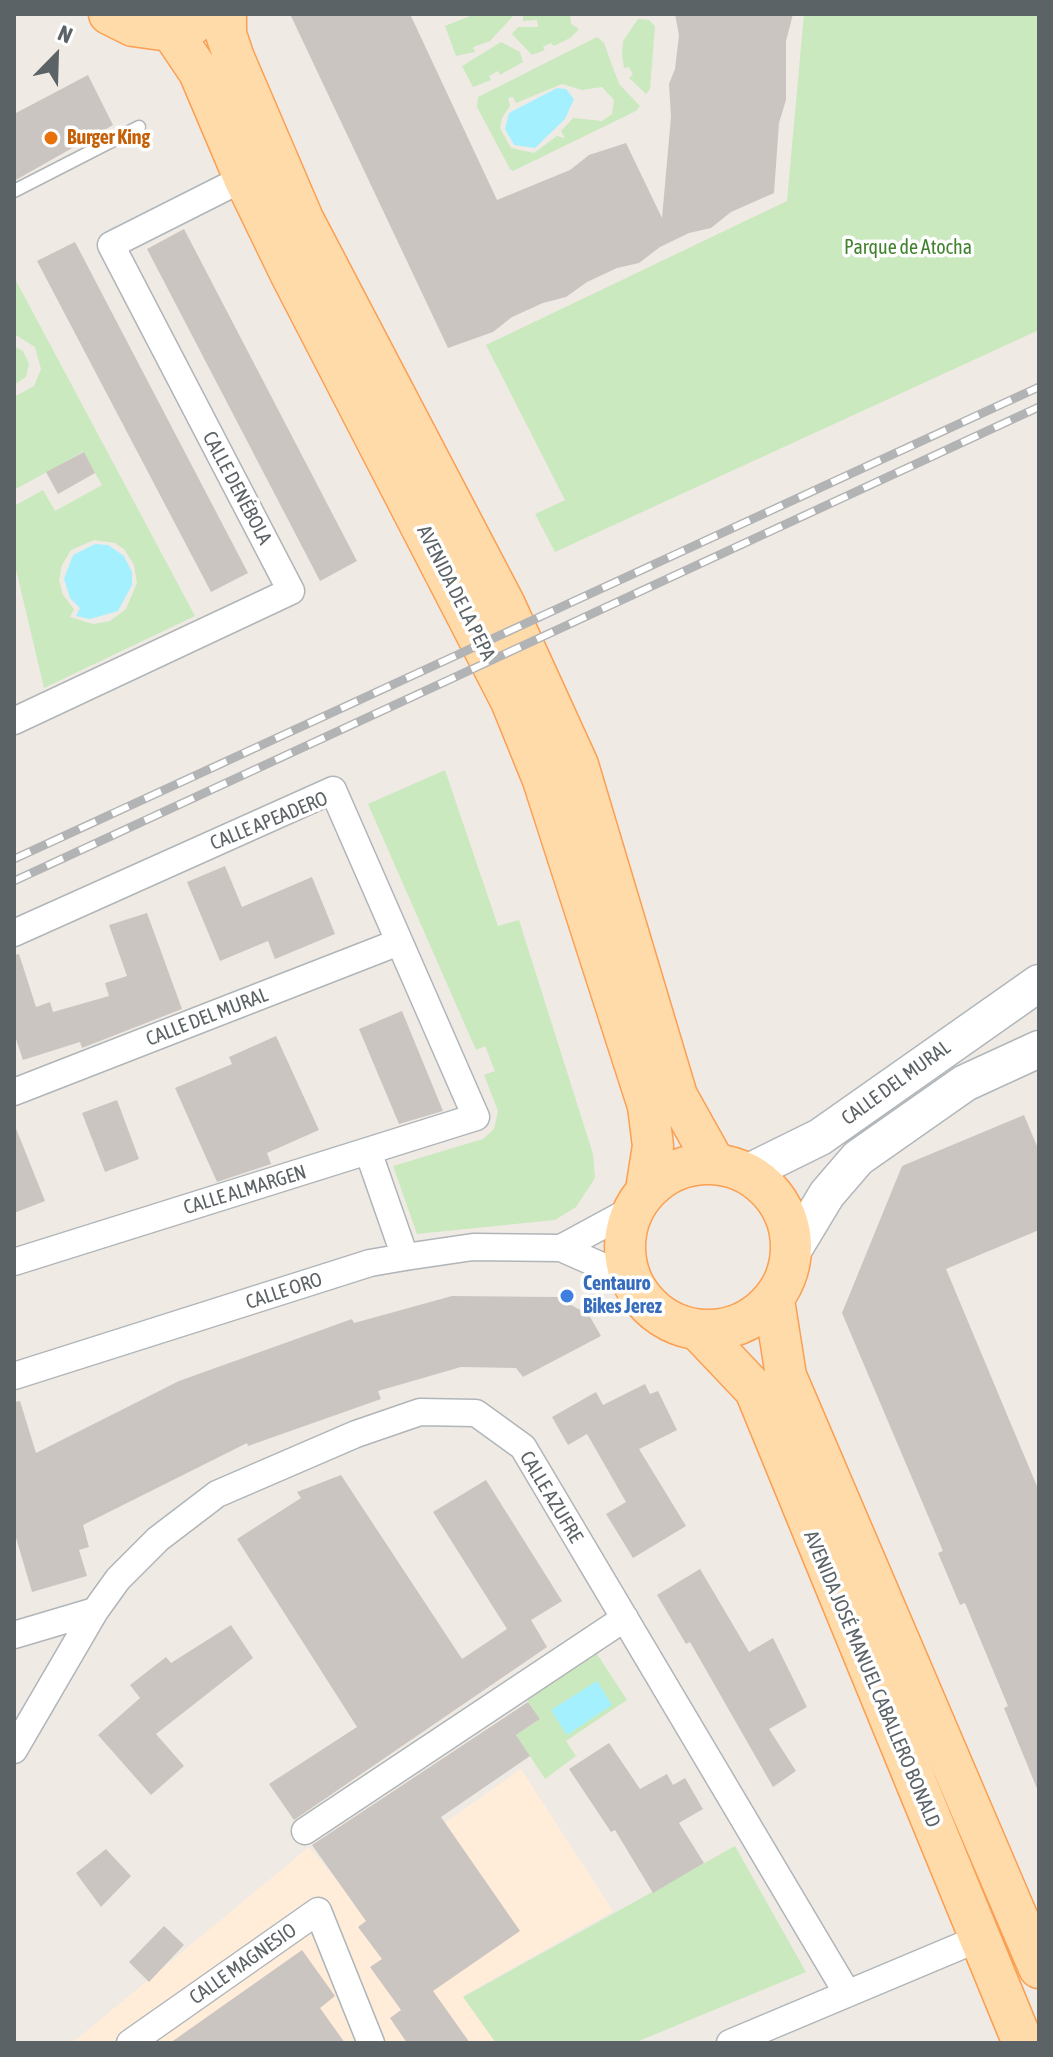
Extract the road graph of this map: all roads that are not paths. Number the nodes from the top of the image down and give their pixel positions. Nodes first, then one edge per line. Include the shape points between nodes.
1 (109, 14) edge
2 (211, 14) edge
3 (226, 14) edge
4 (170, 29) junction
5 (139, 127) dead end
6 (244, 178) junction
7 (14, 191) edge
8 (14, 721) edge
9 (14, 933) edge
10 (399, 942) junction
11 (1039, 983) edge
12 (1038, 1052) edge
13 (14, 1092) edge
14 (476, 1117) joint
15 (368, 1151) junction
16 (731, 1169) junction
17 (640, 1200) junction
18 (561, 1248) junction
19 (792, 1252) junction
20 (405, 1257) junction
21 (14, 1262) edge
22 (629, 1278) junction
23 (774, 1300) junction
24 (699, 1331) junction
25 (14, 1376) edge
26 (95, 1611) junction
27 (625, 1618) junction
28 (14, 1635) edge
29 (14, 1750) edge
30 (305, 1831) dead end
31 (1032, 1920) edge
32 (980, 1938) junction
33 (1039, 1968) edge
34 (847, 1993) junction
35 (130, 2043) edge
36 (371, 2043) edge
37 (730, 2043) edge
38 (1023, 2043) edge

1 - 4 main road via 133,26
2 - 4 main road via 190,26
3 - 16 main road, AVENIDA DE LA PEPA via 234,58 303,219 505,605 578,765 677,1096
4 - 6 main road, AVENIDA DE LA PEPA via 199,72
5 - 7 lane
6 - 8 street, CALLE DENÉBOLA via 111,245 291,591
6 - 17 main road, AVENIDA DE LA PEPA via 487,651 543,780 648,1106 653,1146
9 - 10 street, CALLE APEADERO via 333,790
10 - 13 street, CALLE DEL MURAL
10 - 14 street, CALLE APEADERO
11 - 16 street, CALLE DEL MURAL via 820,1137
12 - 19 street, CALLE DEL MURAL via 965,1083 858,1158 827,1194
14 - 15 street, CALLE ALMARGEN
15 - 20 street
15 - 21 street, CALLE ALMARGEN
16 - 17 main road via 690,1165 666,1174
16 - 19 main road via 766,1187 781,1206
17 - 18 street, CALLE ORO
17 - 22 main road via 625,1243
18 - 20 street, CALLE ORO via 473,1247
18 - 22 street, CALLE ORO
19 - 23 main road via 787,1277
20 - 25 street, CALLE ORO via 370,1263
22 - 24 main road via 657,1314
23 - 24 main road via 740,1324
23 - 31 main road, AVENIDA JOSÉ MANUEL CABALLERO BONALD via 786,1376
24 - 32 main road, AVENIDA JOSÉ MANUEL CABALLERO BONALD via 755,1390
26 - 27 street, CALLE AZUFRE via 158,1539 217,1494 420,1412 476,1413 523,1447
26 - 28 street
26 - 29 street, CALLE AZUFRE
27 - 30 street
27 - 34 street, CALLE AZUFRE
31 - 33 main road, AVENIDA JOSÉ MANUEL CABALLERO BONALD
32 - 34 street
32 - 38 main road, AVENIDA JOSÉ MANUEL CABALLERO BONALD
34 - 37 street
35 - 36 street, CALLE MAGNESIO via 318,1911

